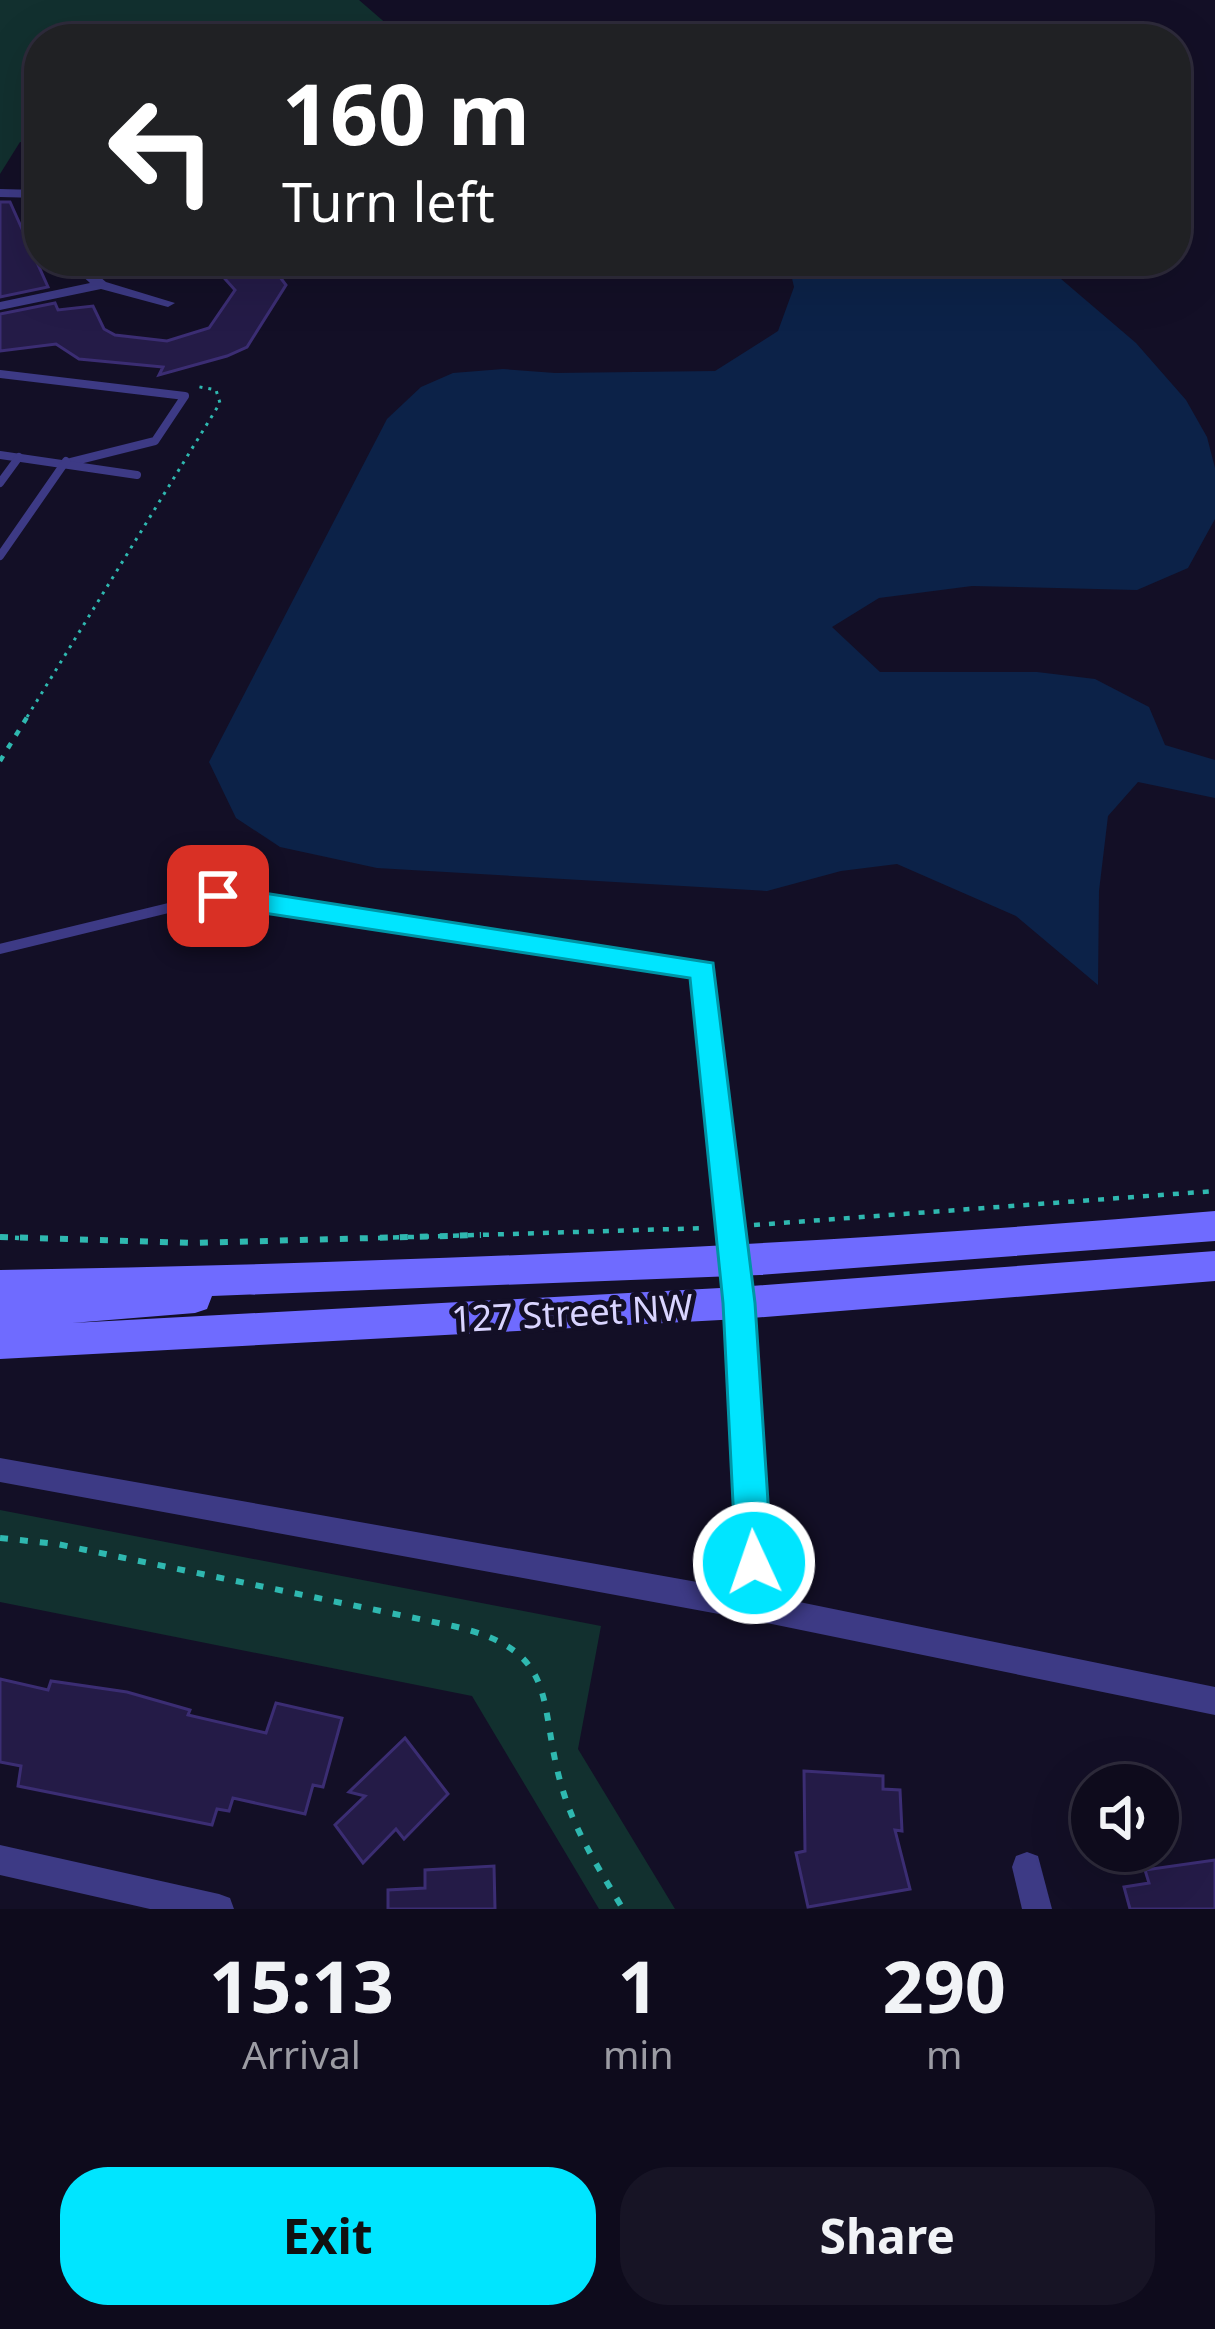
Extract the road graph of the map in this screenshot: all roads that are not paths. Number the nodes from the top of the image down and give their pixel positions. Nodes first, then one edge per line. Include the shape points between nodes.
1 (90, 276) edge
2 (101, 285) junction
3 (168, 303) dead end
4 (0, 306) edge
5 (0, 374) edge
6 (0, 455) edge
7 (19, 457) junction
8 (68, 461) junction
9 (137, 476) dead end
10 (0, 483) edge
11 (0, 556) edge
12 (0, 949) edge
13 (728, 1226) joint
14 (1215, 1226) edge
15 (734, 1262) junction
16 (1215, 1266) edge
17 (392, 1274) junction
18 (0, 1285) edge
19 (739, 1303) junction
20 (0, 1313) edge
21 (0, 1343) edge
22 (0, 1470) edge
23 (757, 1606) junction
24 (1215, 1701) edge
25 (0, 1860) edge
26 (1027, 1867) dead end
27 (219, 1909) edge
28 (1036, 1909) edge

1 - 2 street
2 - 3 street
2 - 4 street
5 - 8 lane via 185,396 155,441
6 - 7 lane
7 - 8 lane
7 - 10 lane
8 - 9 lane
8 - 11 lane
12 - 13 lane via 218,896 703,970
13 - 15 street
14 - 15 main road, 127 Street NW
15 - 17 main road, 127 Street NW
15 - 19 street
16 - 19 main road, 127 Street NW
17 - 18 main road, 127 Street NW
17 - 20 main road
19 - 21 main road, 127 Street NW
19 - 23 street
22 - 23 street
23 - 24 street
25 - 27 street
26 - 28 street

